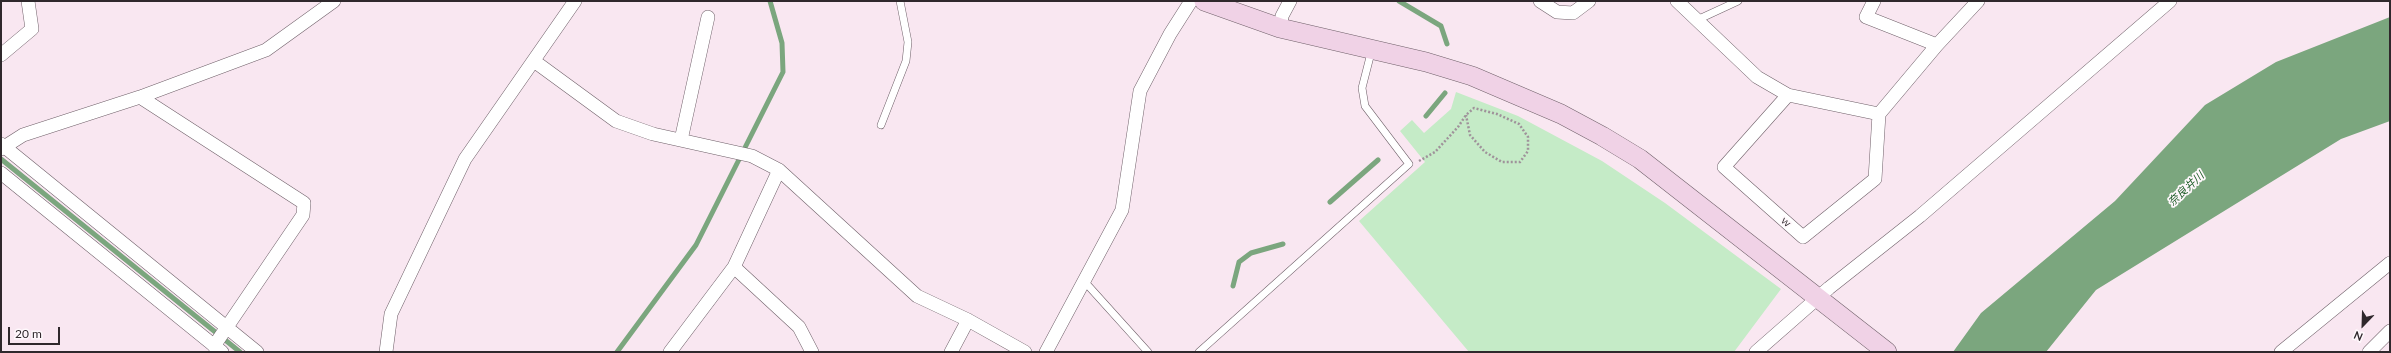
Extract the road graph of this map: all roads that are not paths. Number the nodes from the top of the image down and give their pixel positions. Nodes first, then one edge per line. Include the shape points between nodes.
1 (28, 1) edge
2 (334, 1) edge
3 (575, 1) edge
4 (900, 1) edge
5 (1191, 1) edge
6 (1204, 1) edge
7 (1290, 1) edge
8 (1540, 1) edge
9 (1589, 1) edge
10 (1676, 1) edge
11 (1738, 1) edge
12 (1874, 1) edge
13 (1978, 1) edge
14 (2170, 1) edge
15 (708, 17) dead end
16 (1697, 20) junction
17 (1280, 28) junction
18 (1938, 45) junction
19 (1372, 49) junction
20 (1, 55) edge
21 (534, 61) junction
22 (1788, 95) junction
23 (140, 97) junction
24 (1879, 114) junction
25 (881, 125) dead end
26 (681, 140) junction
27 (2, 146) edge
28 (778, 170) junction
29 (1, 174) edge
30 (2390, 263) edge
31 (734, 267) junction
32 (1084, 281) junction
33 (1823, 301) junction
34 (968, 320) junction
35 (2390, 331) edge
36 (220, 343) edge
37 (257, 352) edge
38 (386, 352) edge
39 (670, 352) edge
40 (812, 352) edge
41 (950, 352) edge
42 (1025, 352) edge
43 (1046, 352) edge
44 (1148, 352) edge
45 (1199, 352) edge
46 (1756, 352) edge
47 (1887, 352) edge
48 (2281, 352) edge
49 (2369, 352) edge

1 - 20 street via 32,29
2 - 23 street via 266,50
3 - 21 street
4 - 25 lane via 908,42 906,60
5 - 32 street via 1170,34 1140,91 1122,210
6 - 17 street
7 - 17 street via 1282,16
8 - 9 street via 1558,12 1573,13
10 - 16 street
11 - 16 lane
12 - 18 street via 1866,17
13 - 18 street
14 - 33 street
15 - 26 street
16 - 22 street via 1757,77
17 - 19 street
18 - 24 street
19 - 33 street via 1472,76 1517,94 1602,136 1640,159
19 - 45 lane via 1362,88 1365,106 1409,164
21 - 26 street via 616,121 653,134
21 - 38 street via 465,159 391,314
22 - 24 street
22 - 24 street, ｗ via 1724,167 1803,236 1875,179
23 - 27 street via 23,135
23 - 36 street via 304,203 303,215
26 - 28 street via 752,156
27 - 36 street
28 - 31 street
28 - 34 street via 917,296
29 - 36 street
30 - 48 street
31 - 39 street
31 - 40 street via 800,327
32 - 43 street
32 - 44 lane
33 - 46 street
33 - 47 street
34 - 41 street
34 - 42 street
35 - 49 street
36 - 37 street

